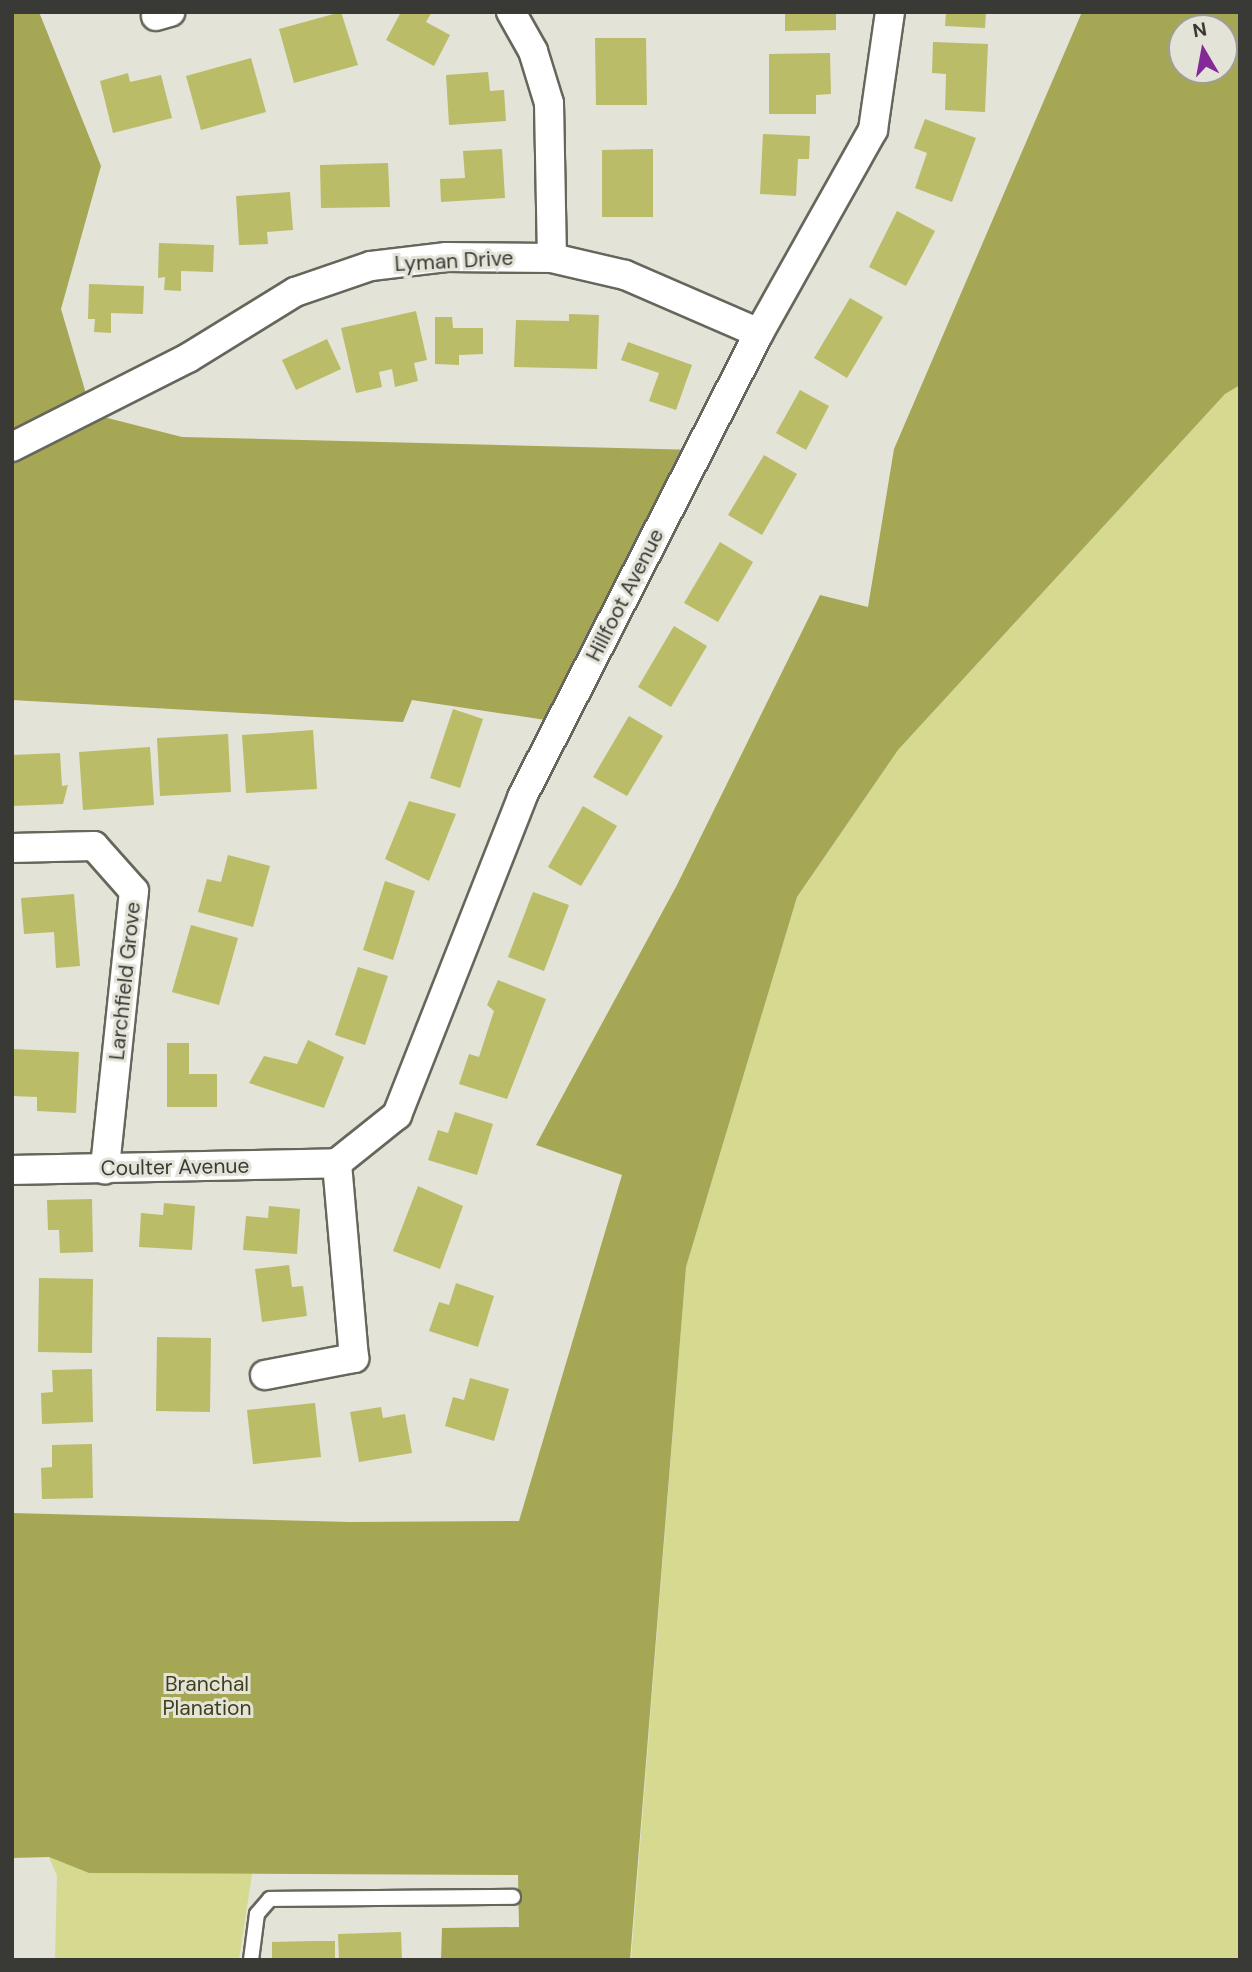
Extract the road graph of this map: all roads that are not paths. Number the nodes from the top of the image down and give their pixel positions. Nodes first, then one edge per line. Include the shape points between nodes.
1 (512, 12) edge
2 (890, 12) edge
3 (552, 258) junction
4 (759, 333) junction
5 (12, 447) edge
6 (12, 848) edge
7 (337, 1163) junction
8 (105, 1169) junction
9 (12, 1170) edge
10 (265, 1375) dead end
11 (513, 1897) dead end
12 (251, 1960) edge

1 - 3 street via 533,51 549,103
2 - 4 street, Hillfoot Avenue via 873,130
3 - 4 street, Lyman Drive via 625,275
3 - 5 street, Lyman Drive via 446,257 371,266 295,292 188,358
4 - 7 street, Hillfoot Avenue via 522,797 397,1115
6 - 8 street, Larchfield Grove via 94,846 134,891
7 - 8 street, Coulter Avenue
7 - 10 street via 355,1358
8 - 9 street, Coulter Avenue
11 - 12 lane via 270,1899 257,1914

